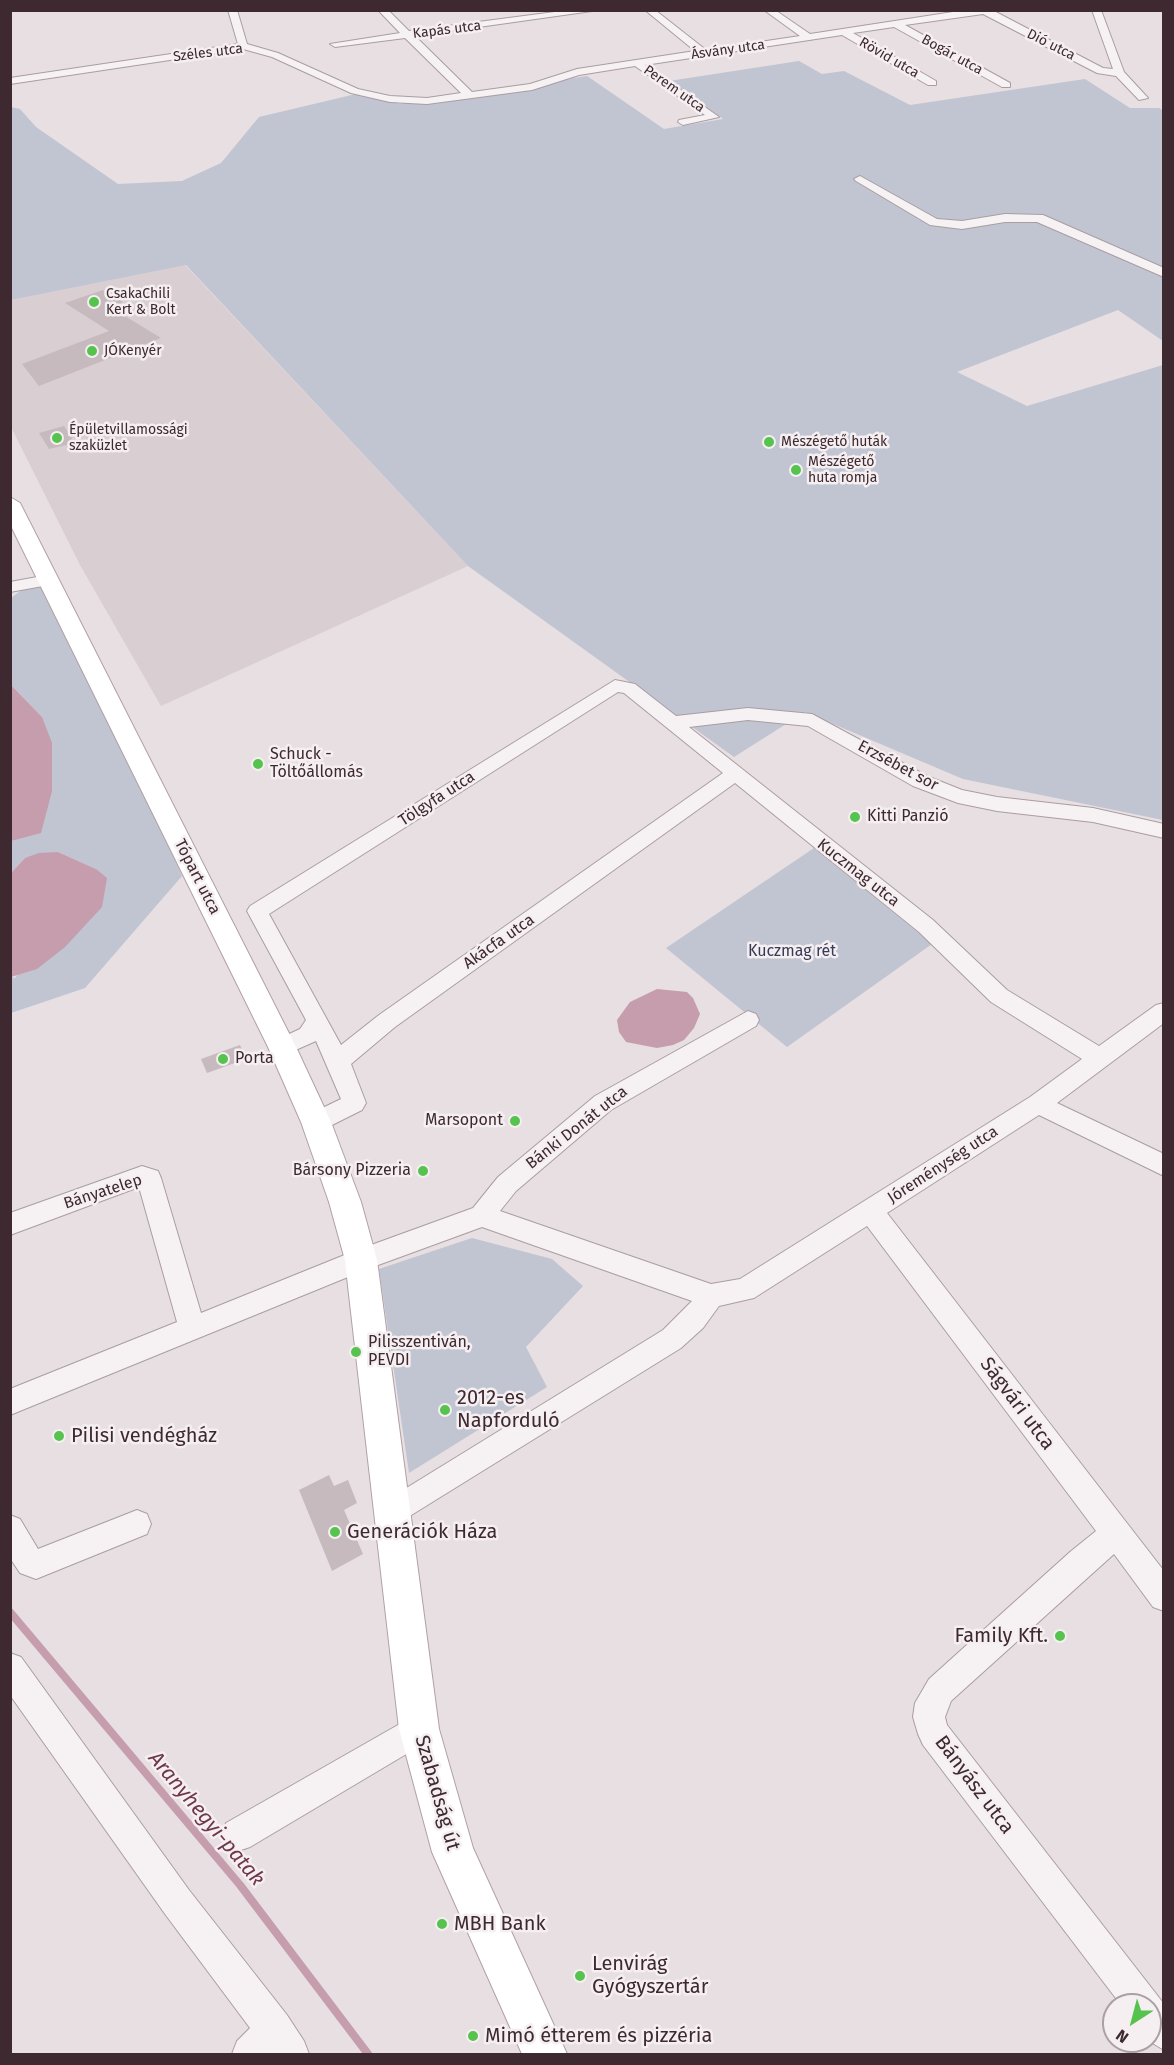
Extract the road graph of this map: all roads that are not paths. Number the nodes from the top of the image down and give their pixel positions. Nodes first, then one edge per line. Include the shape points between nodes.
1 (232, 10) edge
2 (382, 10) edge
3 (595, 10) edge
4 (649, 10) edge
5 (768, 10) edge
6 (1096, 10) edge
7 (982, 11) edge
8 (891, 15) dead end
9 (901, 24) junction
10 (846, 33) junction
11 (407, 35) junction
12 (810, 38) junction
13 (335, 44) dead end
14 (243, 46) junction
15 (705, 54) junction
16 (638, 64) junction
17 (1119, 73) junction
18 (10, 81) edge
19 (932, 83) dead end
20 (1006, 85) dead end
21 (469, 95) junction
22 (1143, 98) dead end
23 (683, 122) dead end
24 (860, 179) dead end
25 (1164, 273) edge
26 (14, 518) edge
27 (48, 580) junction
28 (10, 586) edge
29 (615, 686) joint
30 (670, 723) junction
31 (734, 775) junction
32 (1164, 831) edge
33 (1164, 1011) edge
34 (317, 1020) junction
35 (748, 1020) dead end
36 (282, 1047) junction
37 (1101, 1059) junction
38 (338, 1060) junction
39 (1038, 1104) junction
40 (316, 1122) junction
41 (1164, 1166) edge
42 (871, 1212) junction
43 (482, 1216) junction
44 (10, 1224) edge
45 (361, 1260) junction
46 (711, 1296) junction
47 (192, 1328) junction
48 (10, 1402) edge
49 (392, 1514) junction
50 (137, 1524) dead end
51 (10, 1529) edge
52 (1116, 1534) junction
53 (1164, 1596) edge
54 (10, 1668) edge
55 (419, 1729) junction
56 (238, 1835) dead end
57 (1134, 1993) edge
58 (283, 2042) edge
59 (250, 2055) edge
60 (545, 2055) edge

1 - 14 street
2 - 11 street
3 - 11 street, Kapás utca
4 - 15 street
5 - 12 street
6 - 17 street
7 - 9 street, Ásvány utca
7 - 17 street, Dió utca via 1101,71
8 - 9 street, Bogár utca
9 - 10 street, Ásvány utca
9 - 20 street, Bogár utca
10 - 12 street, Ásvány utca
10 - 19 street, Rövid utca
11 - 13 street, Kapás utca
11 - 21 street
12 - 15 street, Ásvány utca
14 - 18 street, Széles utca
14 - 21 street, Széles utca via 275,55 355,91 390,99 427,101
15 - 16 street, Ásvány utca
16 - 21 street, Ásvány utca via 576,72 532,87
16 - 23 street, Perem utca via 714,117
17 - 22 street
24 - 25 street via 934,222 962,225 1005,218 1039,218
26 - 27 main road, Tópart utca
27 - 28 street
27 - 36 main road, Tópart utca
29 - 30 street, Kuczmag utca via 629,688
29 - 34 street, Tölgyfa utca via 257,911
30 - 31 street, Kuczmag utca
30 - 32 street, Erzsébet sor via 748,714 812,720 920,781 958,796
31 - 37 street, Kuczmag utca via 926,926 999,996
31 - 38 street, Akácfa utca via 387,1020
33 - 37 street, Jóreménység utca
34 - 36 street via 308,1035
34 - 38 street
35 - 43 street, Bánki Donát utca via 603,1103 507,1184
36 - 40 main road, Tópart utca
37 - 39 street, Jóreménység utca
38 - 40 street via 354,1103
39 - 41 street
39 - 42 street, Jóreménység utca
40 - 45 main road, Tópart utca
42 - 46 street, Jóreménység utca via 745,1290
42 - 52 street, Ságvári utca
43 - 45 street
43 - 46 street, Jóreménység utca
44 - 47 street, Bányatelep via 142,1176 149,1178
45 - 47 street
45 - 49 main road
46 - 49 street via 672,1339
47 - 48 street
49 - 55 main road, Szabadság út
50 - 51 street via 36,1564 30,1563
52 - 53 street, Ságvári utca
52 - 57 street, Bányász utca via 940,1690 931,1703 929,1717 934,1734
54 - 58 street via 177,1902
55 - 56 street
55 - 60 main road, Szabadság út via 453,1852
58 - 59 street

